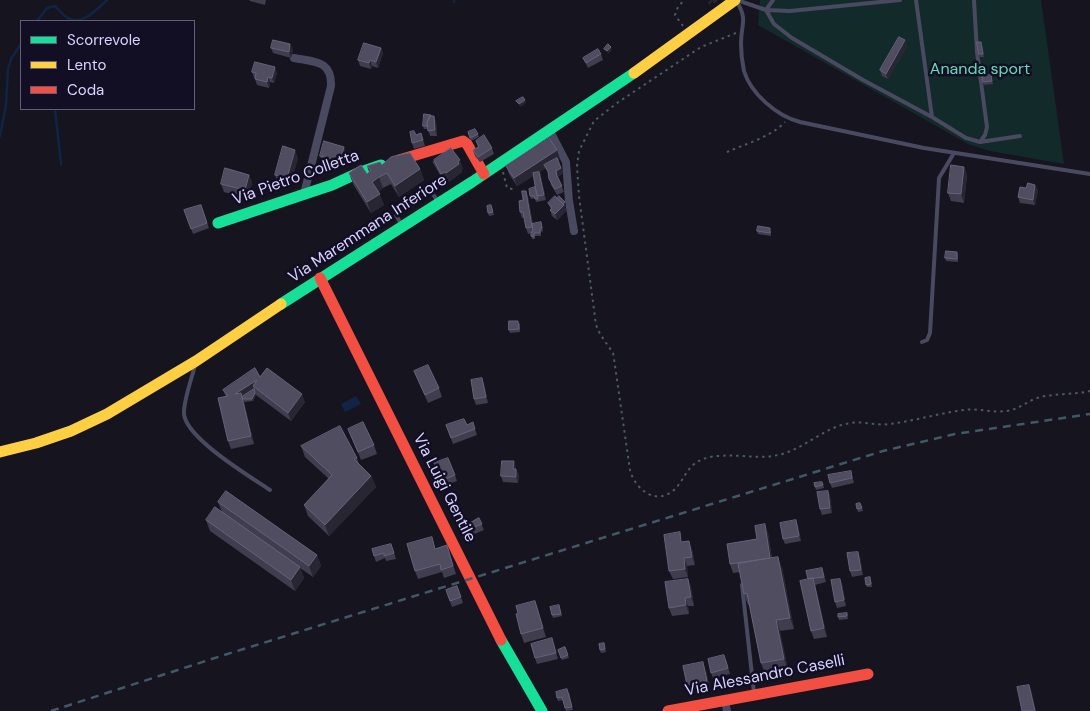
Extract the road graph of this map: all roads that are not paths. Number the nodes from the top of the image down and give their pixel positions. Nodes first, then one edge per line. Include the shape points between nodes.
1 (736, 0) edge
2 (773, 0) edge
3 (900, 0) edge
4 (916, 0) edge
5 (974, 0) edge
6 (766, 10) junction
7 (294, 58) dead end
8 (932, 117) junction
9 (549, 129) junction
10 (1020, 136) dead end
11 (980, 142) junction
12 (954, 153) junction
13 (484, 174) junction
14 (1090, 174) edge
15 (304, 194) junction
16 (218, 223) dead end
17 (574, 231) dead end
18 (320, 278) junction
19 (922, 342) dead end
20 (196, 361) junction
21 (0, 452) edge
22 (270, 490) dead end
23 (742, 585) edge
24 (868, 674) dead end
25 (754, 696) junction
26 (726, 706) edge
27 (542, 711) edge
28 (668, 711) edge

1 - 6 lane
1 - 9 street, Via Maremmana Inferiore
1 - 12 lane via 744,19 741,31 743,64 748,80 771,107 800,122
2 - 6 lane
3 - 6 lane via 794,11
4 - 8 lane
5 - 11 lane via 987,127
6 - 8 lane via 774,24 792,38
7 - 15 street via 320,63 331,76
8 - 11 lane via 966,138
9 - 13 street, Via Maremmana Inferiore
9 - 17 street via 566,162
10 - 11 lane
12 - 14 lane
12 - 19 lane via 939,178 930,333
13 - 15 street, Via Pietro Colletta via 463,141 358,172
13 - 18 street, Via Maremmana Inferiore
15 - 16 street, Via Pietro Colletta
18 - 20 street, Via Maremmana Inferiore
18 - 27 street, Via Luigi Gentile via 499,638
20 - 21 street, Via Maremmana Inferiore via 85,425
20 - 22 lane via 184,406 188,426 207,446
23 - 25 lane
24 - 25 street, Via Alessandro Caselli
25 - 26 street, Via Alessandro Caselli
26 - 28 street, Via Alessandro Caselli

